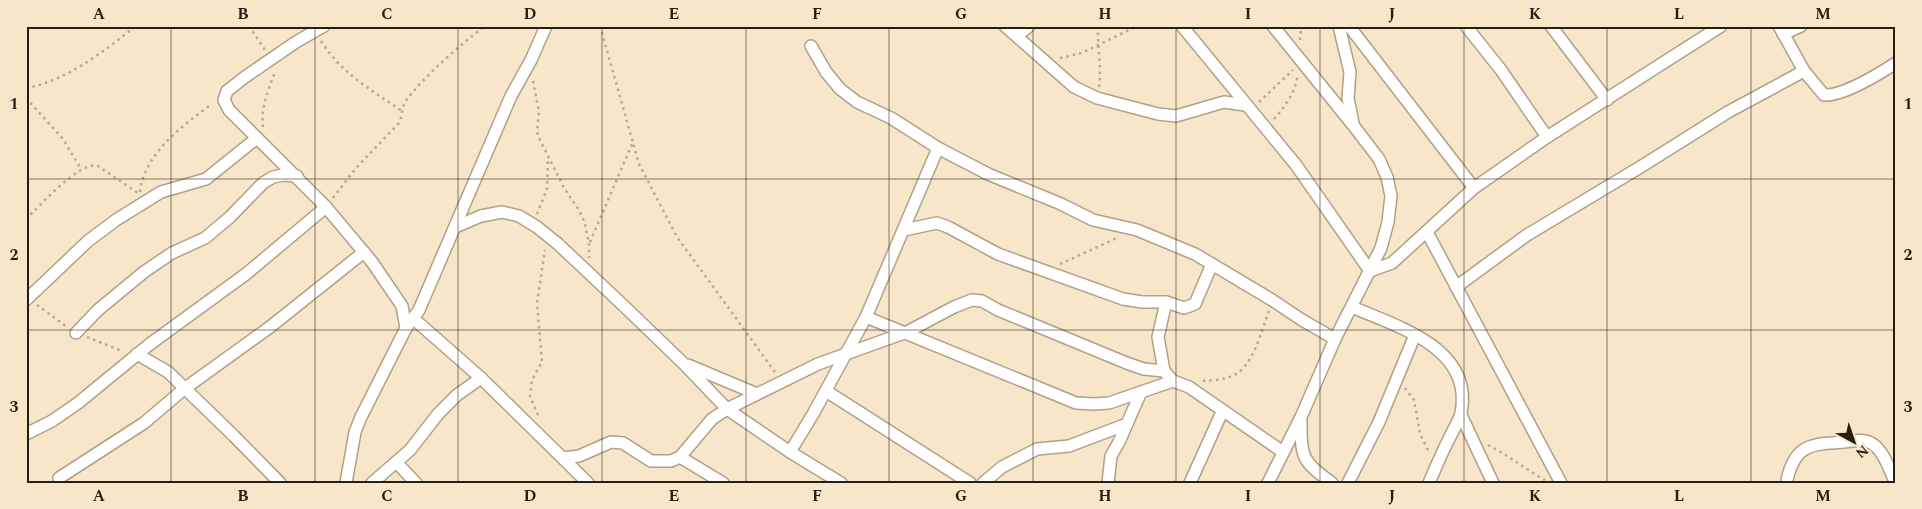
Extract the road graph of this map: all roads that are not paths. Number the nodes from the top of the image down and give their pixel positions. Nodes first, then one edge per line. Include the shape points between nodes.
1 (546, 26) edge
2 (1005, 26) edge
3 (1030, 26) edge
4 (1182, 26) edge
5 (1274, 26) edge
6 (1339, 26) edge
7 (1349, 26) edge
8 (1466, 26) edge
9 (1551, 26) edge
10 (1721, 26) edge
11 (1801, 26) edge
12 (320, 29) edge
13 (1781, 30) edge
14 (1017, 36) junction
15 (811, 46) dead end
16 (1896, 63) edge
17 (1804, 71) junction
18 (1607, 100) junction
19 (1248, 108) junction
20 (1354, 125) junction
21 (1547, 137) junction
22 (262, 142) junction
23 (938, 148) junction
24 (297, 176) junction
25 (1474, 188) junction
26 (326, 207) junction
27 (455, 227) junction
28 (904, 230) junction
29 (1427, 232) junction
30 (364, 252) junction
31 (1212, 264) junction
32 (1370, 271) junction
33 (1456, 287) junction
34 (26, 300) edge
35 (1166, 302) junction
36 (1352, 306) junction
37 (866, 317) junction
38 (410, 324) junction
39 (76, 332) dead end
40 (906, 332) junction
41 (1415, 335) junction
42 (1335, 339) junction
43 (848, 353) junction
44 (137, 354) junction
45 (684, 364) junction
46 (1164, 371) junction
47 (481, 378) junction
48 (1179, 383) junction
49 (184, 388) junction
50 (826, 391) junction
51 (1141, 392) junction
52 (757, 394) junction
53 (726, 409) junction
54 (1222, 412) junction
55 (1461, 415) junction
56 (1301, 417) junction
57 (1127, 424) junction
58 (26, 434) edge
59 (790, 452) junction
60 (1283, 452) junction
61 (563, 458) junction
62 (680, 458) junction
63 (396, 462) junction
64 (59, 478) dead end
65 (1787, 480) dead end
66 (1558, 482) edge
67 (280, 483) edge
68 (346, 483) edge
69 (372, 483) edge
70 (416, 483) edge
71 (588, 483) edge
72 (723, 483) edge
73 (841, 483) edge
74 (970, 483) edge
75 (983, 483) edge
76 (1108, 483) edge
77 (1190, 483) edge
78 (1268, 483) edge
79 (1332, 483) edge
80 (1348, 483) edge
81 (1429, 483) edge
82 (1493, 483) edge
83 (1896, 483) edge

1 - 27 street via 511,96
2 - 14 street
3 - 14 street
4 - 19 street
5 - 20 street via 1300,64
6 - 20 street via 1350,72 1348,98
7 - 25 street
8 - 21 street
9 - 18 street
10 - 18 street
11 - 13 street
12 - 22 street via 245,77 224,96 229,110
13 - 17 street
14 - 19 street via 1074,87 1097,98 1176,116 1224,102
15 - 23 street via 826,72 851,98
16 - 17 street via 1832,95 1824,95 1818,90
17 - 33 street via 1728,112 1527,235
18 - 21 street
19 - 32 street via 1310,184
20 - 32 street via 1379,160 1387,177 1390,196 1388,222
21 - 25 street
22 - 24 street
22 - 34 street via 206,179 161,192 138,206 88,241
23 - 28 street
23 - 31 street via 1093,220 1136,230
24 - 26 street
24 - 39 street via 273,177 263,183 205,238 172,253 144,272
25 - 29 street
26 - 30 street
26 - 44 street via 246,274
27 - 38 street
27 - 45 street via 481,216 502,212 519,216 537,227 589,273
28 - 35 street via 937,223 998,254 1123,299
28 - 37 street
29 - 32 street via 1392,264
29 - 33 street
30 - 38 street via 402,306
30 - 49 street via 270,327
31 - 35 street via 1195,304 1184,308
31 - 42 street
32 - 36 street
33 - 66 street
35 - 46 street via 1158,337
36 - 41 street
36 - 42 street
37 - 40 street
37 - 43 street
38 - 47 street
38 - 68 street via 361,417 355,432
40 - 43 street
40 - 46 street via 954,307 972,300 982,301 1129,364
40 - 51 street via 1076,403 1109,403
41 - 55 street via 1436,348 1456,371 1463,390
41 - 80 street via 1379,422
42 - 56 street
43 - 50 street
43 - 52 street
44 - 49 street via 162,368
44 - 58 street via 78,403
45 - 52 street
45 - 53 street
46 - 48 street
47 - 61 street
47 - 63 street via 457,395
48 - 51 street
48 - 54 street
49 - 64 street via 144,423
49 - 67 street
50 - 59 street
50 - 74 street
51 - 57 street
52 - 53 street
53 - 59 street
53 - 62 street via 712,419
54 - 60 street
54 - 77 street
55 - 81 street
55 - 82 street
56 - 60 street
56 - 79 street via 1304,459
57 - 75 street via 1069,446 1037,449 1002,466
57 - 76 street via 1111,456
59 - 73 street
60 - 78 street
61 - 62 street via 580,456 611,442 622,443 651,461 671,462
61 - 71 street
62 - 72 street
63 - 69 street
63 - 70 street
65 - 83 street via 1797,454 1807,446 1863,440 1882,454

